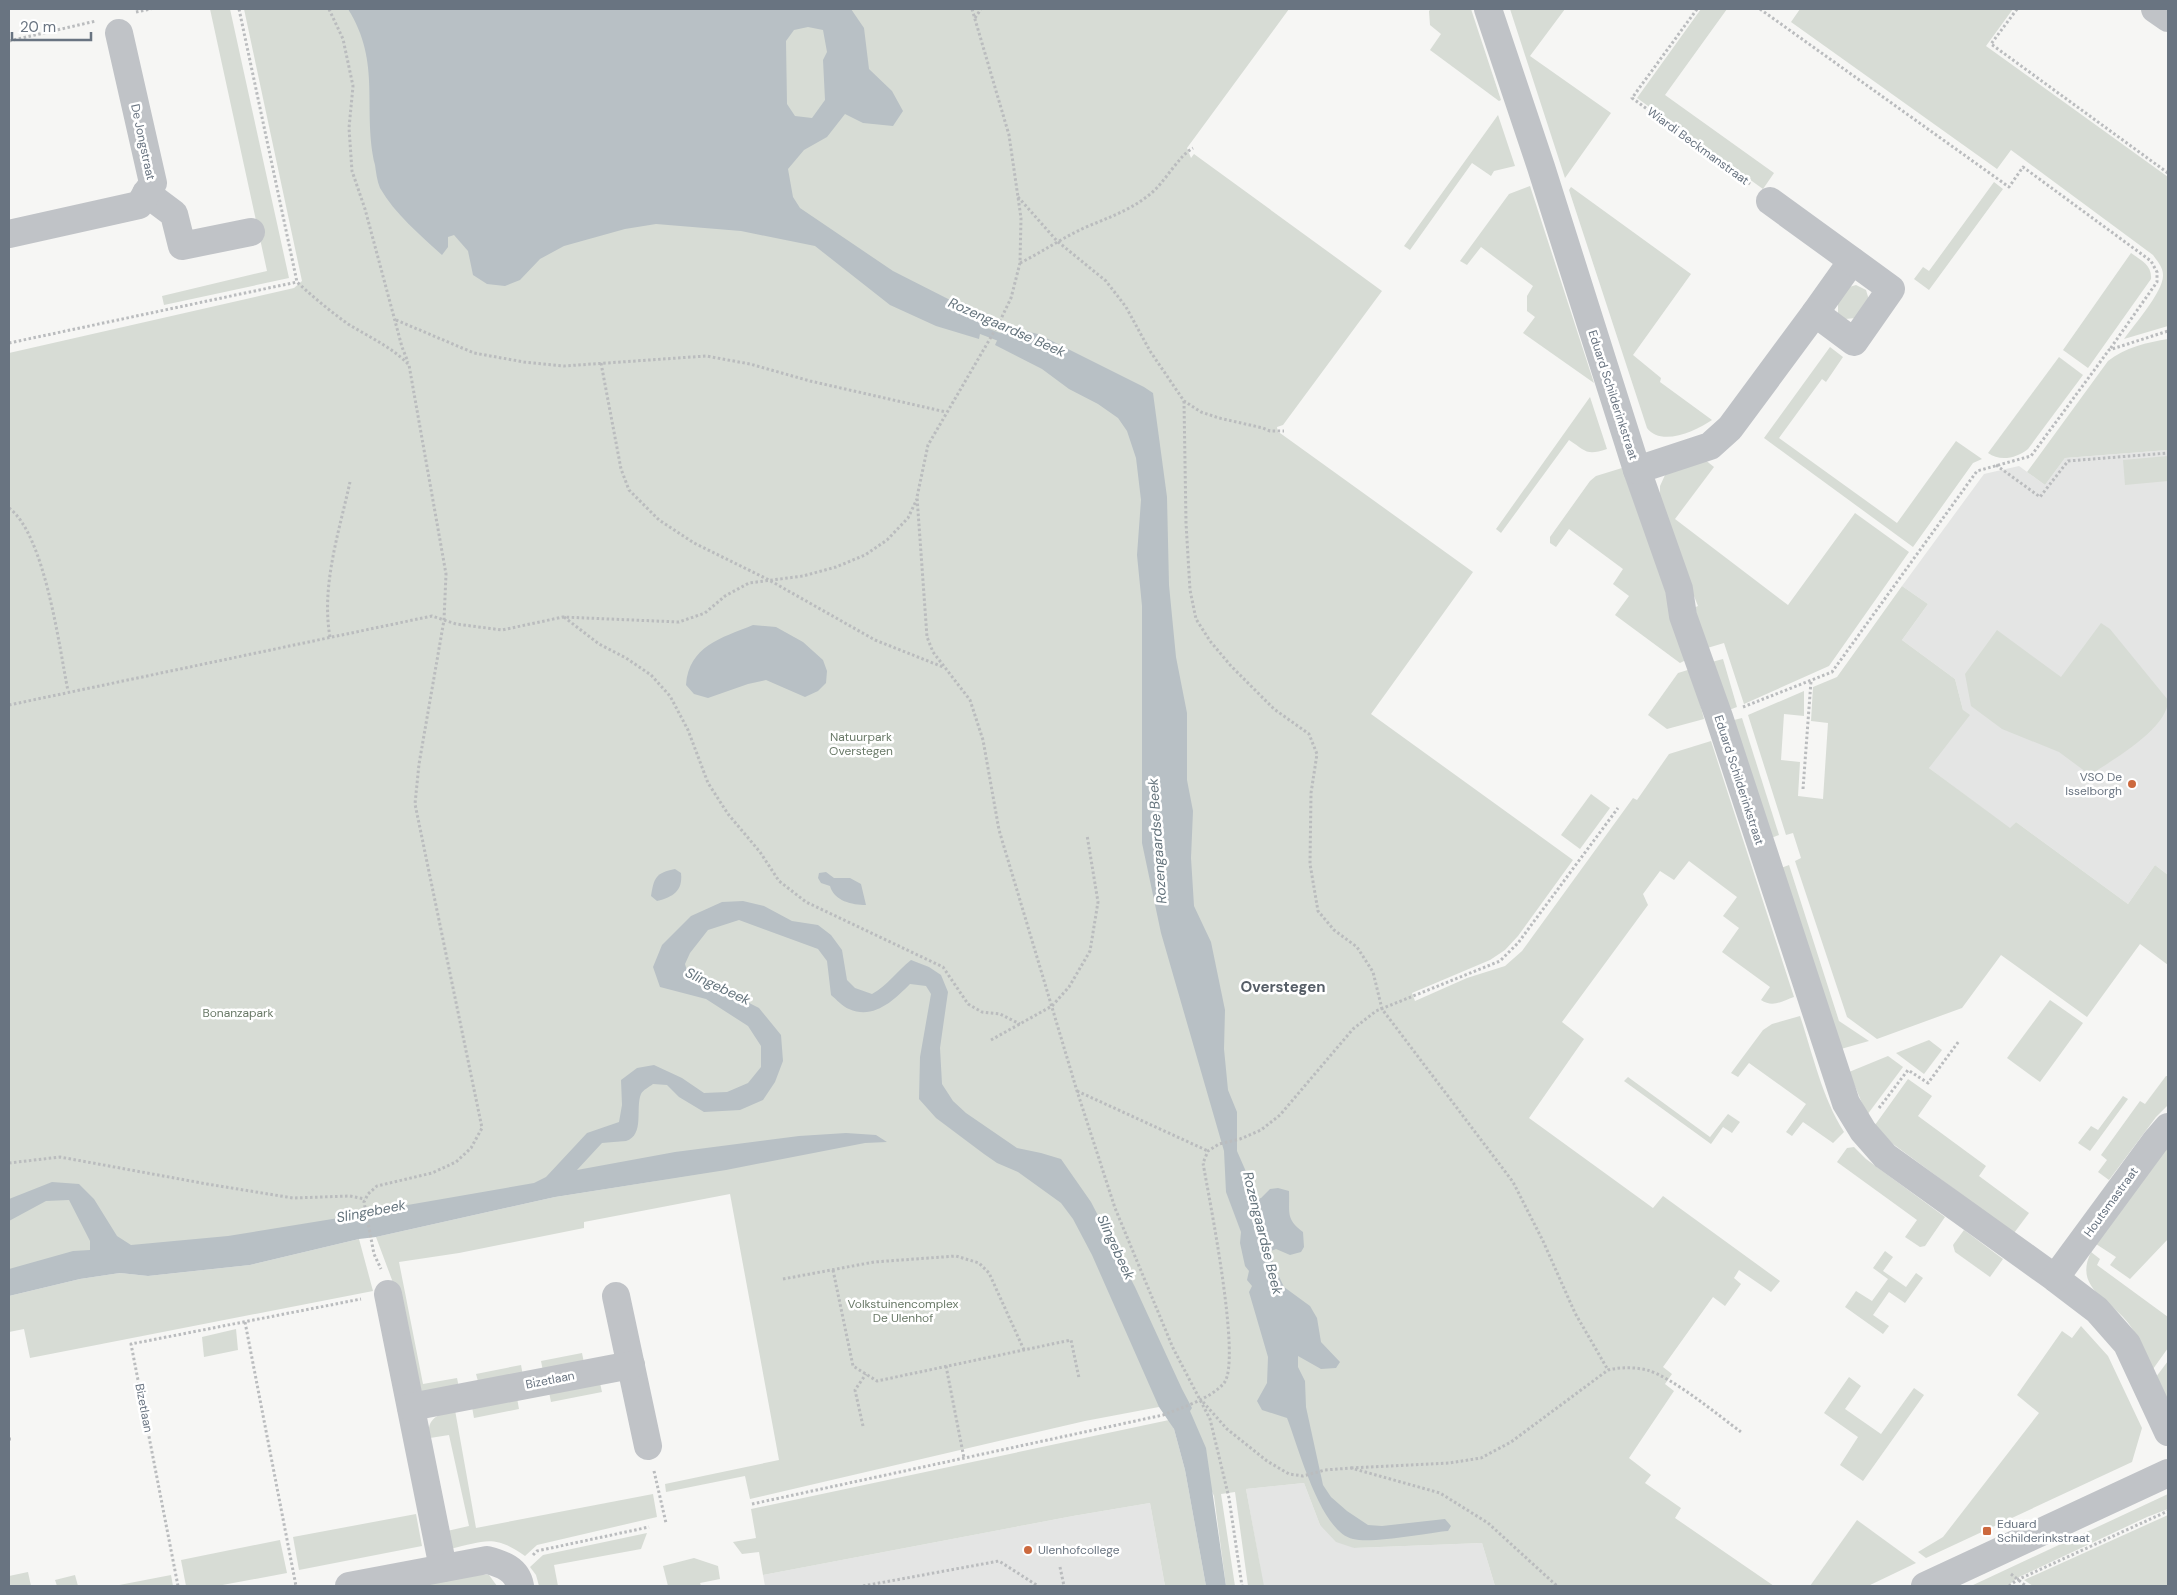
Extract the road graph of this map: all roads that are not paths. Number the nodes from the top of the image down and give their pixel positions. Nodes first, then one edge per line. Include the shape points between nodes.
1 (1488, 9) edge
2 (2155, 9) edge
3 (2168, 18) edge
4 (119, 22) road end
5 (146, 193) junction
6 (1770, 200) road end
7 (251, 232) dead end
8 (9, 234) edge
9 (1852, 261) junction
10 (1815, 313) junction
11 (1637, 470) junction
12 (2168, 1127) edge
13 (2055, 1278) junction
14 (388, 1294) road end
15 (616, 1296) dead end
16 (631, 1365) junction
17 (411, 1407) junction
18 (2168, 1432) edge
19 (648, 1446) road end
20 (2168, 1473) edge
21 (443, 1568) junction
22 (517, 1579) edge
23 (349, 1586) edge
24 (1925, 1586) edge

1 - 11 street, Eduard Schilderinkstraat
2 - 3 street
4 - 5 street, De Jongstraat via 153,183
5 - 7 street via 174,214 182,246
5 - 8 street, De Jongstraat via 139,205
6 - 9 street
9 - 10 street
9 - 10 street via 1891,290 1854,342
10 - 11 street via 1730,428 1710,446
11 - 13 street, Eduard Schilderinkstraat via 1679,589 1683,616 1846,1103 1863,1131 1885,1156
12 - 13 street, Houtsmastraat
13 - 18 street, Eduard Schilderinkstraat via 2097,1310 2126,1344
14 - 17 street
15 - 16 street
16 - 17 street, Bizetlaan
16 - 19 street
17 - 21 street
20 - 24 street
21 - 22 street via 487,1560 501,1564
21 - 23 street

